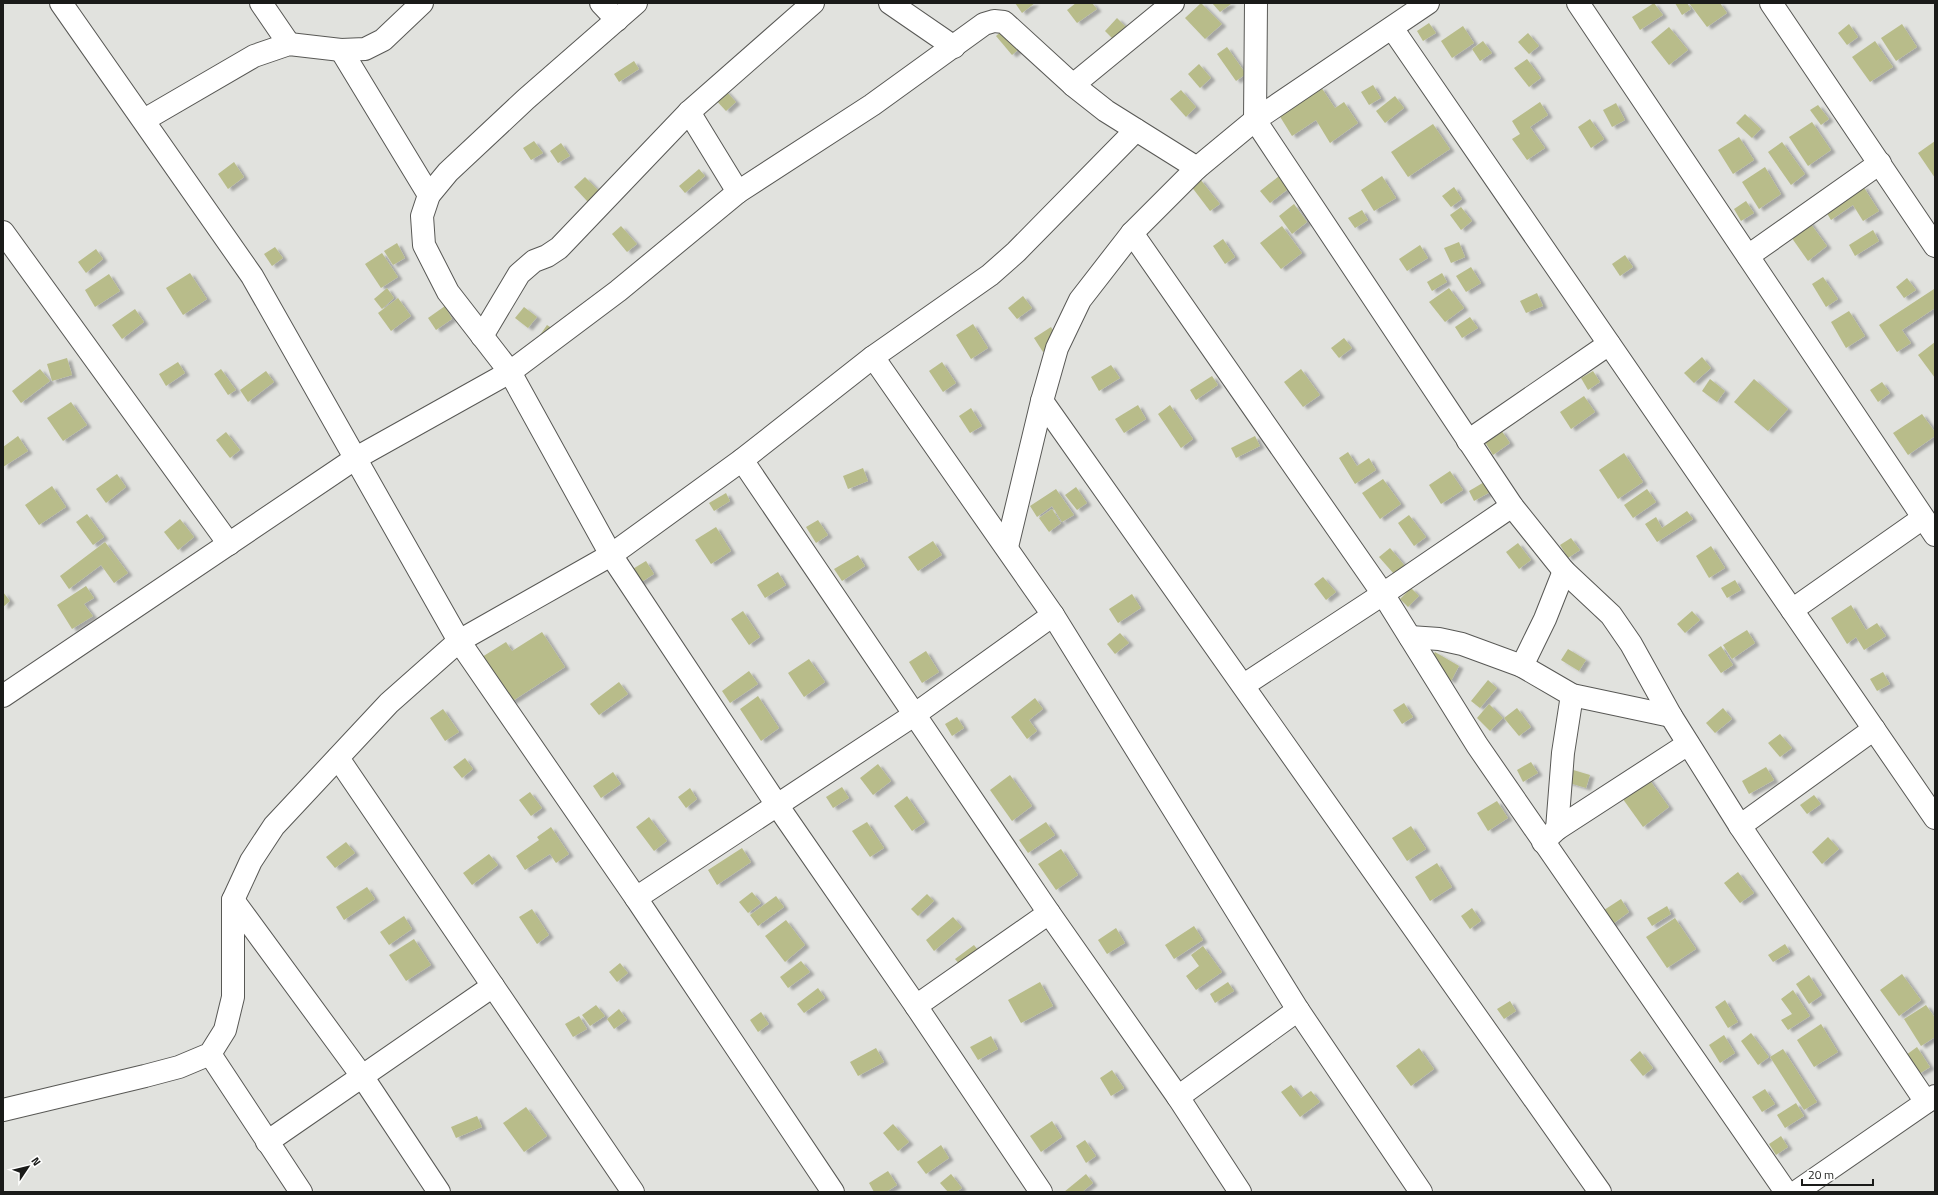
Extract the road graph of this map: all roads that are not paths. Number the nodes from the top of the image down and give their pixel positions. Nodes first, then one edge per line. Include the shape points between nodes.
1 (61, 3) edge
2 (261, 3) edge
3 (422, 3) edge
4 (601, 3) edge
5 (636, 3) edge
6 (813, 3) edge
7 (890, 3) edge
8 (1173, 3) edge
9 (1256, 3) edge
10 (1428, 3) edge
11 (1578, 3) edge
12 (1771, 3) edge
13 (617, 20) junction
14 (1392, 28) junction
15 (289, 44) junction
16 (954, 47) junction
17 (341, 50) junction
18 (1073, 85) junction
19 (689, 112) junction
20 (144, 120) junction
21 (1255, 120) junction
22 (1136, 130) junction
23 (1880, 163) junction
24 (1197, 168) junction
25 (738, 192) junction
26 (429, 195) junction
27 (3, 232) edge
28 (1132, 233) junction
29 (1932, 234) edge
30 (1748, 256) junction
31 (482, 336) junction
32 (1609, 344) junction
33 (873, 357) junction
34 (510, 372) junction
35 (1042, 401) junction
36 (1468, 441) junction
37 (356, 458) junction
38 (742, 460) junction
39 (1512, 506) junction
40 (1929, 527) edge
41 (229, 544) junction
42 (1007, 547) junction
43 (611, 555) junction
44 (1564, 572) junction
45 (1384, 594) junction
46 (1792, 610) junction
47 (1053, 614) junction
48 (1410, 637) junction
49 (459, 641) junction
50 (1522, 666) junction
51 (1244, 685) junction
52 (3, 696) edge
53 (1572, 696) junction
54 (914, 715) junction
55 (1671, 716) junction
56 (1874, 730) junction
57 (1688, 744) junction
58 (338, 758) junction
59 (777, 805) junction
60 (1935, 818) edge
61 (1740, 826) junction
62 (1550, 835) junction
63 (636, 898) junction
64 (233, 900) junction
65 (1049, 913) junction
66 (493, 986) junction
67 (916, 1006) junction
68 (1298, 1010) junction
69 (210, 1054) junction
70 (362, 1076) junction
71 (1178, 1097) junction
72 (1930, 1099) edge
73 (3, 1110) edge
74 (268, 1142) junction
75 (301, 1192) edge
76 (439, 1192) edge
77 (633, 1192) edge
78 (833, 1192) edge
79 (1041, 1192) edge
80 (1240, 1192) edge
81 (1421, 1192) edge
82 (1600, 1192) edge
83 (1786, 1192) edge
84 (1796, 1192) edge

1 - 20 street
2 - 15 street
3 - 17 street via 383,40 365,49
4 - 13 street
5 - 13 street
6 - 19 street
7 - 16 street
8 - 18 street
9 - 21 street
10 - 14 street
11 - 30 street
12 - 23 street
13 - 26 street via 509,115 448,172
14 - 21 street
14 - 32 street
15 - 17 street
15 - 20 street via 254,56
16 - 18 street via 984,24 1004,22
16 - 25 street via 872,105
17 - 26 street
18 - 22 street
19 - 25 street
19 - 31 street via 559,248 524,267
20 - 37 street via 252,276
21 - 24 street
21 - 36 street
22 - 24 street
22 - 33 street via 1016,252 990,275
23 - 29 street
23 - 30 street
24 - 28 street
25 - 34 street via 618,291
26 - 31 street via 422,216 424,245 448,292
27 - 41 street
28 - 35 street via 1080,300 1057,348
28 - 45 street
30 - 40 street
31 - 34 street
32 - 36 street
32 - 46 street
33 - 38 street
33 - 42 street
34 - 37 street
34 - 43 street
35 - 42 street
35 - 51 street
36 - 39 street
37 - 41 street
37 - 49 street
38 - 43 street
38 - 54 street
39 - 44 street
39 - 45 street
40 - 46 street
41 - 52 street
42 - 47 street
43 - 49 street
43 - 59 street
44 - 50 street
44 - 55 street via 1611,615 1631,644
45 - 48 street
45 - 51 street
46 - 56 street
47 - 54 street
47 - 68 street
48 - 50 street via 1462,644
48 - 62 street via 1477,745
49 - 58 street via 389,703
49 - 63 street
50 - 53 street
51 - 82 street
53 - 55 street
53 - 62 street
54 - 59 street
54 - 65 street
55 - 57 street
56 - 60 street
56 - 61 street
57 - 61 street
57 - 62 street
58 - 64 street via 274,826 251,860
58 - 66 street
59 - 63 street
59 - 67 street
61 - 72 street
62 - 83 street
63 - 78 street
64 - 69 street via 233,997 225,1030
64 - 70 street
65 - 67 street
65 - 71 street
66 - 70 street
66 - 77 street
67 - 79 street
68 - 71 street
68 - 81 street
69 - 73 street via 179,1067
69 - 74 street
70 - 74 street
70 - 76 street
71 - 80 street
72 - 84 street
74 - 75 street

